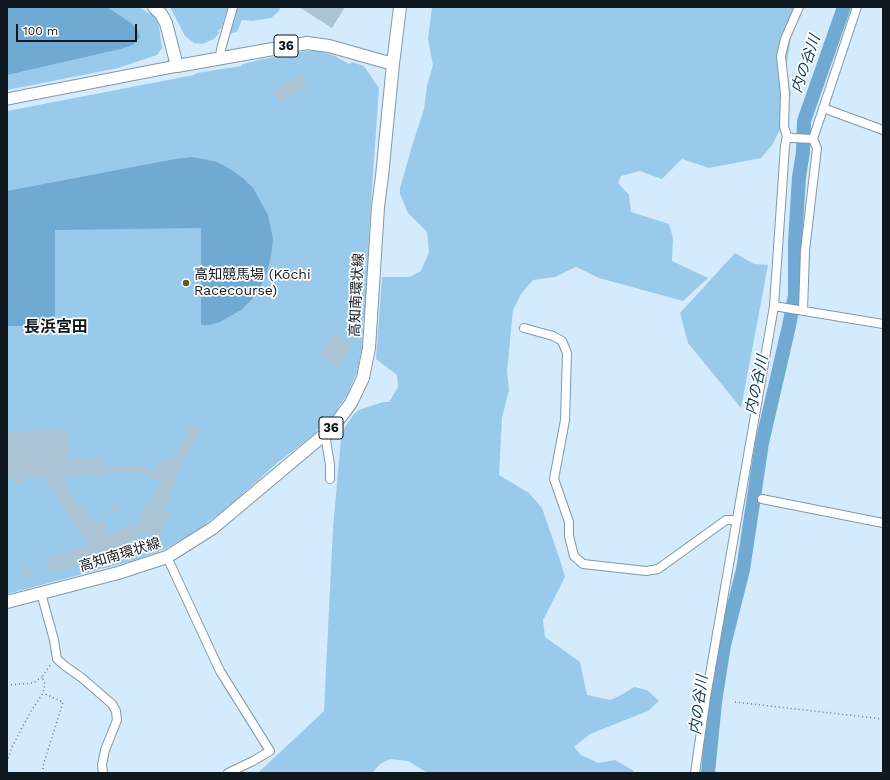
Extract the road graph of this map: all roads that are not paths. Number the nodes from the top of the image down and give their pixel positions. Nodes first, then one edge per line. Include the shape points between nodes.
1 (154, 7) edge
2 (233, 7) edge
3 (400, 7) edge
4 (799, 7) edge
5 (857, 7) edge
6 (220, 58) junction
7 (393, 64) junction
8 (177, 66) junction
9 (7, 99) edge
10 (823, 108) junction
11 (883, 130) edge
12 (790, 137) junction
13 (810, 139) junction
14 (776, 306) junction
15 (801, 310) junction
16 (883, 324) edge
17 (524, 328) dead end
18 (324, 434) junction
19 (330, 479) dead end
20 (762, 500) dead end
21 (736, 520) junction
22 (883, 523) edge
23 (167, 557) junction
24 (41, 593) junction
25 (7, 602) edge
26 (103, 773) edge
27 (228, 773) edge
28 (695, 773) edge

1 - 8 main road via 166,23
2 - 6 street
3 - 7 main road, 高知南環状線
4 - 12 street via 785,39 781,56 785,94 784,127
5 - 10 street
6 - 7 main road, 36 via 307,43 331,46
6 - 8 main road, 36
7 - 18 main road, 高知南環状線 / 36 via 378,207 368,360 356,395 342,416
8 - 9 street
10 - 11 street
10 - 13 street
12 - 13 street
12 - 14 street via 785,146
13 - 15 street via 817,148
14 - 15 street
14 - 21 street
15 - 16 street
17 - 21 street via 562,341 567,353 565,420 554,479 569,522 569,536 574,556 583,564 646,571 658,569 726,520
18 - 19 street
18 - 23 main road, 高知南環状線 / 36 via 214,528
20 - 22 street
21 - 28 street
23 - 24 main road, 高知南環状線 / 36
23 - 27 street via 220,671 270,751
24 - 25 main road, 高知南環状線 / 36
24 - 26 street via 57,659 114,708 117,720 105,750

